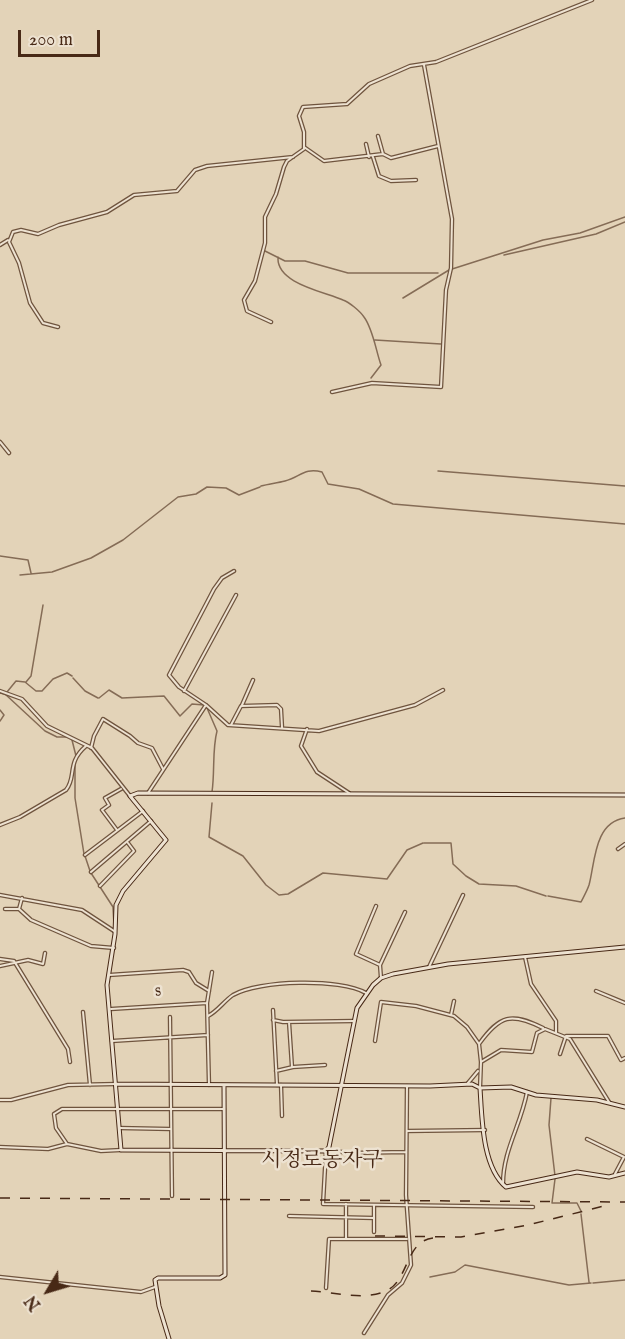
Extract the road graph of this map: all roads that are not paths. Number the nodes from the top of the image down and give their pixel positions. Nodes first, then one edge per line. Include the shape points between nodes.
1 (592, 0) edge
2 (424, 65) junction
3 (378, 136) dead end
4 (366, 144) dead end
5 (438, 146) junction
6 (304, 147) junction
7 (383, 154) junction
8 (293, 157) junction
9 (371, 157) junction
10 (416, 180) dead end
11 (8, 240) junction
12 (0, 245) edge
13 (271, 322) dead end
14 (58, 327) dead end
15 (332, 392) dead end
16 (0, 442) edge
17 (9, 453) dead end
18 (234, 571) dead end
19 (236, 595) dead end
20 (253, 680) dead end
21 (443, 690) dead end
22 (184, 691) junction
23 (0, 692) edge
24 (206, 705) junction
25 (241, 706) junction
26 (231, 726) junction
27 (282, 728) junction
28 (308, 729) junction
29 (86, 746) junction
30 (91, 748) junction
31 (163, 769) junction
32 (122, 788) junction
33 (147, 794) junction
34 (351, 795) junction
35 (625, 795) edge
36 (130, 796) junction
37 (143, 811) junction
38 (151, 821) junction
39 (0, 825) edge
40 (117, 830) junction
41 (127, 842) junction
42 (625, 844) edge
43 (618, 849) dead end
44 (86, 855) dead end
45 (91, 872) dead end
46 (100, 886) dead end
47 (0, 895) edge
48 (463, 895) dead end
49 (22, 898) junction
50 (376, 906) dead end
51 (5, 909) dead end
52 (19, 909) junction
53 (405, 912) dead end
54 (115, 934) junction
55 (625, 946) edge
56 (114, 948) junction
57 (45, 953) dead end
58 (525, 957) junction
59 (0, 959) edge
60 (14, 962) junction
61 (380, 965) junction
62 (0, 966) edge
63 (429, 967) junction
64 (212, 972) dead end
65 (109, 975) junction
66 (381, 978) junction
67 (208, 991) junction
68 (596, 991) dead end
69 (366, 993) junction
70 (454, 1001) dead end
71 (207, 1003) junction
72 (625, 1003) edge
73 (111, 1009) junction
74 (273, 1010) dead end
75 (83, 1012) dead end
76 (451, 1015) junction
77 (208, 1016) junction
78 (170, 1017) dead end
79 (273, 1020) junction
80 (354, 1021) junction
81 (290, 1022) junction
82 (545, 1029) junction
83 (556, 1032) junction
84 (208, 1035) junction
85 (172, 1036) junction
86 (566, 1036) junction
87 (112, 1041) junction
88 (375, 1041) dead end
89 (479, 1044) junction
90 (560, 1054) dead end
91 (625, 1058) edge
92 (70, 1062) dead end
93 (481, 1062) junction
94 (325, 1065) dead end
95 (292, 1067) junction
96 (480, 1069) junction
97 (276, 1071) junction
98 (116, 1084) junction
99 (90, 1085) junction
100 (209, 1085) junction
101 (224, 1085) junction
102 (465, 1085) junction
103 (170, 1086) junction
104 (279, 1086) junction
105 (342, 1086) junction
106 (407, 1086) junction
107 (480, 1088) junction
108 (527, 1092) junction
109 (0, 1100) edge
110 (609, 1102) junction
111 (624, 1105) edge
112 (118, 1109) junction
113 (171, 1109) junction
114 (224, 1109) junction
115 (282, 1116) dead end
116 (120, 1128) junction
117 (170, 1129) junction
118 (485, 1130) junction
119 (407, 1131) junction
120 (587, 1140) dead end
121 (67, 1144) junction
122 (0, 1147) edge
123 (170, 1149) junction
124 (121, 1150) junction
125 (223, 1150) junction
126 (327, 1151) junction
127 (406, 1152) junction
128 (625, 1173) edge
129 (614, 1177) junction
130 (503, 1184) junction
131 (172, 1196) dead end
132 (346, 1204) junction
133 (374, 1205) junction
134 (407, 1205) junction
135 (533, 1207) dead end
136 (289, 1216) dead end
137 (346, 1218) junction
138 (374, 1218) junction
139 (374, 1232) dead end
140 (346, 1239) junction
141 (407, 1239) junction
142 (0, 1277) edge
143 (155, 1287) junction
144 (326, 1288) dead end
145 (364, 1333) dead end
146 (169, 1339) edge

1 - 2 street
2 - 5 street
2 - 6 street via 410,66 369,84 350,103 303,107 299,116
3 - 7 street
4 - 9 street
5 - 7 street via 391,158
5 - 15 street via 452,219 441,387 372,383
6 - 8 street
6 - 9 street via 324,162
7 - 9 street
8 - 11 street via 200,168 177,191 134,195 107,212 38,234 18,230
8 - 13 street via 285,164 265,217 264,250 255,281 244,300 247,311
9 - 10 street via 379,176 391,181
11 - 12 street
11 - 14 street via 33,310 45,325
16 - 17 street
18 - 22 street via 213,590 170,670 170,677
19 - 22 street
20 - 25 street
21 - 28 street via 427,700 323,732
22 - 24 street
23 - 29 street via 22,699 47,726
24 - 26 street
24 - 31 street
25 - 26 street
25 - 27 street via 278,705
26 - 27 street
27 - 28 street
28 - 34 street via 301,746 315,770
29 - 30 street
29 - 39 street via 74,759 67,789
30 - 31 street via 103,719 152,748
30 - 32 street
31 - 33 street
32 - 36 street
32 - 40 street via 105,798 109,805 102,810
33 - 34 street
33 - 36 street
34 - 35 street
36 - 37 street
37 - 38 street
37 - 40 street
38 - 41 street
38 - 54 street via 166,842 118,897
40 - 44 street
41 - 45 street
41 - 46 street via 134,851
42 - 43 street
47 - 49 street
48 - 63 street
49 - 52 street
49 - 54 street via 84,910
50 - 61 street via 356,954
51 - 52 street
52 - 56 street via 31,920 91,945
53 - 61 street
54 - 56 street
55 - 58 street
56 - 65 street
57 - 60 street via 43,964
58 - 63 street
58 - 83 street via 531,984 556,1021
59 - 60 street
60 - 62 street
60 - 92 street via 68,1049
61 - 66 street
63 - 66 street
64 - 67 street
65 - 67 street via 183,970
65 - 73 street
66 - 69 street
67 - 71 street
68 - 72 street
69 - 77 street via 347,986 266,984 234,995
69 - 80 street
70 - 76 street
71 - 73 street, s
71 - 77 street
73 - 87 street
74 - 79 street
75 - 99 street
76 - 88 street via 381,1002
76 - 89 street via 463,1023
77 - 84 street
78 - 85 street
79 - 81 street
79 - 97 street
80 - 81 street
80 - 105 street
81 - 95 street
82 - 83 street
82 - 89 street via 524,1018 503,1019 492,1026
82 - 93 street via 537,1033 532,1052 501,1050
83 - 86 street
84 - 85 street
84 - 100 street
85 - 87 street
85 - 103 street
86 - 90 street
86 - 91 street via 607,1035 621,1060
86 - 110 street
87 - 98 street
89 - 93 street
93 - 96 street
94 - 95 street
95 - 97 street
96 - 102 street
96 - 107 street
97 - 104 street
98 - 99 street
98 - 103 street
98 - 112 street
99 - 109 street via 62,1086
100 - 101 street
100 - 103 street
101 - 104 street
101 - 114 street
102 - 106 street
102 - 107 street
103 - 113 street
104 - 105 street
104 - 115 street
105 - 106 street
105 - 126 street
106 - 119 street
107 - 108 street via 511,1087
107 - 118 street
108 - 110 street
108 - 130 street via 524,1110 504,1159
110 - 111 street
112 - 113 street
112 - 116 street
112 - 121 street via 62,1109 54,1114 56,1128
113 - 114 street
113 - 117 street
114 - 125 street
116 - 117 street
116 - 124 street
117 - 123 street
118 - 119 street
118 - 130 street via 491,1166
119 - 127 street
120 - 129 street via 624,1157
121 - 122 street via 55,1148
121 - 124 street via 101,1151
123 - 124 street
123 - 125 street
123 - 131 street
125 - 126 street
125 - 143 street via 225,1275 158,1278
126 - 127 street
126 - 132 street via 322,1203
127 - 134 street
128 - 129 street
129 - 130 street via 579,1172 513,1188
132 - 133 street
132 - 137 street
133 - 134 street
133 - 138 street
134 - 135 street
134 - 141 street
136 - 137 street
137 - 138 street
137 - 140 street
138 - 139 street
140 - 141 street
140 - 144 street via 328,1239
141 - 145 street via 409,1269
142 - 143 street via 134,1291
143 - 146 street

